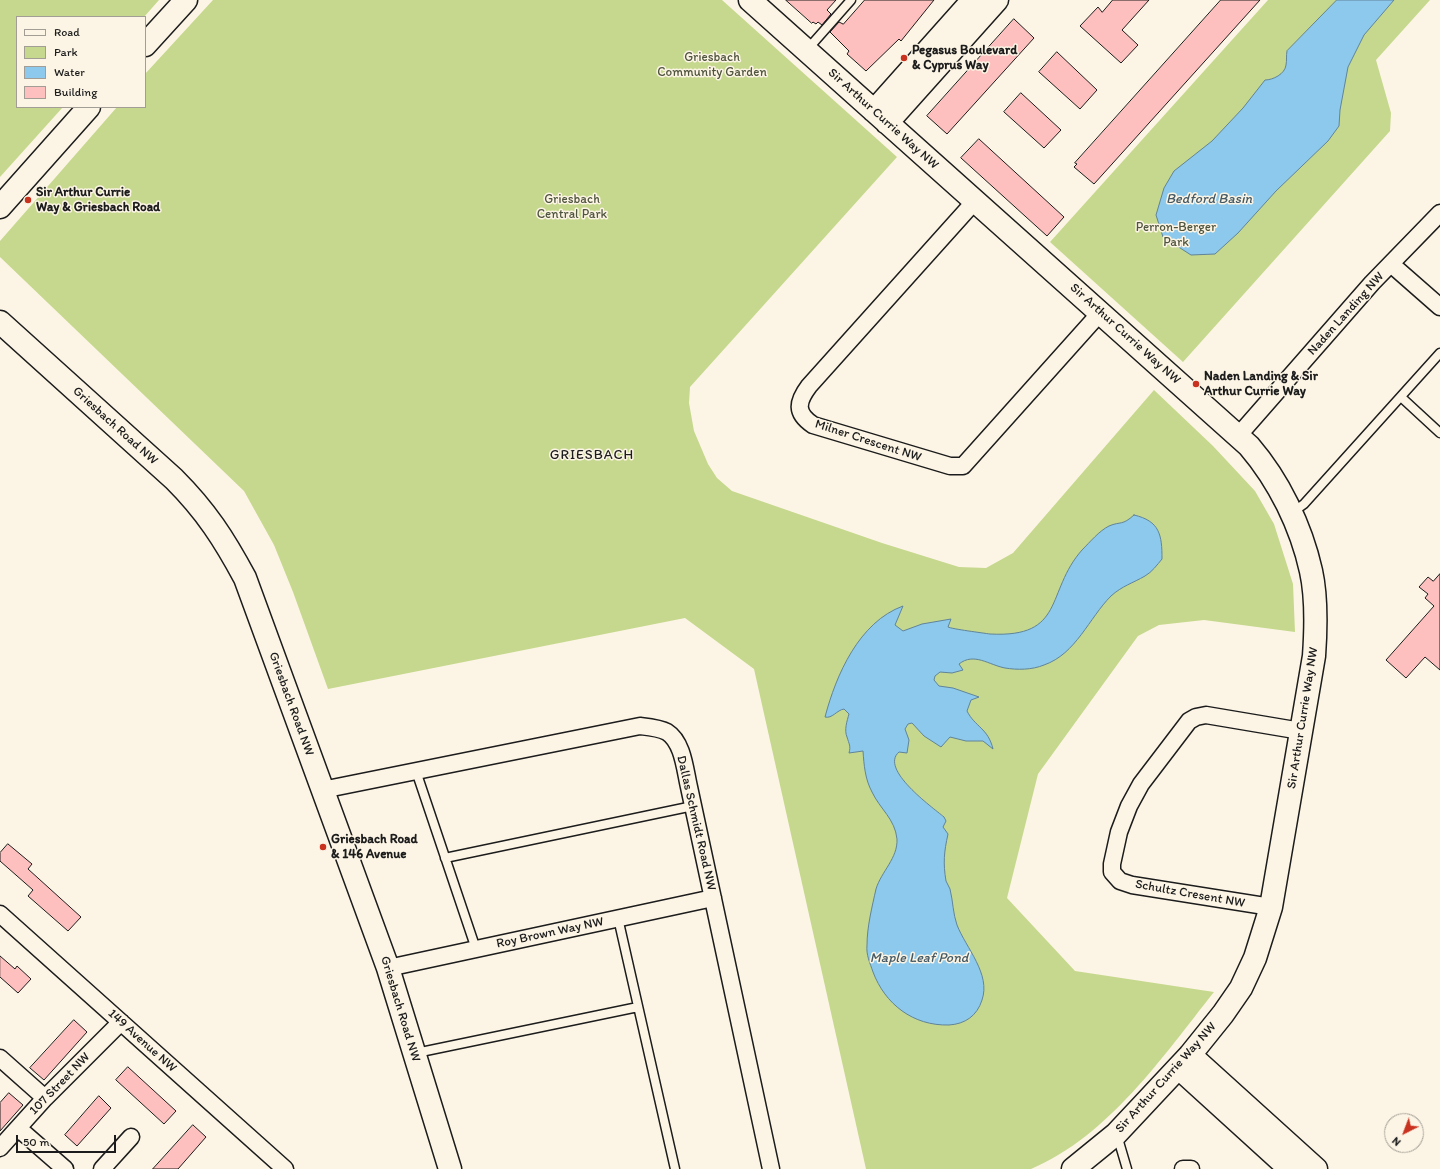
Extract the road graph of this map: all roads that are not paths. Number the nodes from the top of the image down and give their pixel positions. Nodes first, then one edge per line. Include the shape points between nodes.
1 (186, 0) edge
2 (750, 0) edge
3 (851, 0) edge
4 (973, 0) edge
5 (998, 0) edge
6 (146, 44) edge
7 (806, 51) junction
8 (88, 108) edge
9 (880, 117) junction
10 (975, 201) junction
11 (0, 208) edge
12 (1440, 213) edge
13 (1391, 264) junction
14 (1440, 307) edge
15 (1100, 313) junction
16 (0, 322) edge
17 (1440, 353) edge
18 (1401, 397) junction
19 (1440, 432) edge
20 (1238, 436) junction
21 (1291, 513) junction
22 (1301, 731) junction
23 (416, 771) junction
24 (322, 790) junction
25 (693, 806) junction
26 (445, 858) junction
27 (713, 898) junction
28 (1271, 907) junction
29 (0, 914) edge
30 (618, 918) junction
31 (476, 949) junction
32 (388, 968) junction
33 (638, 1006) junction
34 (121, 1022) junction
35 (414, 1053) junction
36 (0, 1058) edge
37 (1184, 1061) junction
38 (45, 1098) junction
39 (18, 1128) junction
40 (1116, 1134) junction
41 (131, 1137) dead end
42 (0, 1148) edge
43 (65, 1169) edge
44 (102, 1169) edge
45 (284, 1169) edge
46 (450, 1169) edge
47 (675, 1169) edge
48 (770, 1169) edge
49 (1073, 1169) edge
50 (1127, 1169) edge
51 (1183, 1169) edge
52 (1191, 1169) edge
53 (1290, 1169) edge
54 (1316, 1169) edge

1 - 6 street
2 - 7 street, Sir Arthur Currie Way NW
3 - 7 lane
4 - 9 street
5 - 9 street
7 - 9 street, Sir Arthur Currie Way NW
8 - 11 street
9 - 10 street, Sir Arthur Currie Way NW
10 - 15 street, Sir Arthur Currie Way NW
10 - 15 street, Milner Crescent NW via 808,386 800,401 802,416 806,420 950,466 963,466
12 - 13 street, Naden Landing NW
13 - 14 street
13 - 20 street, Naden Landing NW
15 - 20 street, Sir Arthur Currie Way NW
16 - 24 street, Griesbach Road NW via 174,479 211,520 245,578
17 - 18 lane
18 - 19 lane
18 - 21 lane via 1304,504
20 - 21 street, Sir Arthur Currie Way NW via 1259,458
21 - 22 street, Sir Arthur Currie Way NW via 1311,571 1316,619 1314,656
22 - 28 street, Sir Arthur Currie Way NW
22 - 28 street, Schultz Cresent NW via 1206,715 1189,721 1141,784 1128,806 1112,864 1112,872 1120,881 1132,885
23 - 24 street, Dallas Schmidt Road NW
23 - 25 street, Dallas Schmidt Road NW via 640,726 660,729 674,739 680,750
23 - 26 lane
24 - 32 street, Griesbach Road NW
25 - 26 lane
25 - 27 street, Dallas Schmidt Road NW
26 - 31 lane
27 - 30 street, Roy Brown Way NW
27 - 48 street, Dallas Schmidt Road NW
28 - 37 street, Sir Arthur Currie Way NW via 1255,958 1240,988 1223,1014
29 - 34 street, 149 Avenue NW
30 - 31 street, Roy Brown Way NW
30 - 33 lane
31 - 32 street, Roy Brown Way NW
32 - 35 street, Griesbach Road NW
33 - 35 lane
33 - 47 lane
34 - 38 street, 107 Street NW
34 - 45 street, 149 Avenue NW
35 - 46 street, Griesbach Road NW
36 - 38 street
37 - 40 street, Sir Arthur Currie Way NW
37 - 53 street
37 - 54 street
38 - 39 street, 107 Street NW
39 - 42 street, 107 Street NW
39 - 43 street
40 - 49 street, Sir Arthur Currie Way NW
40 - 50 lane
41 - 44 street
51 - 52 street

